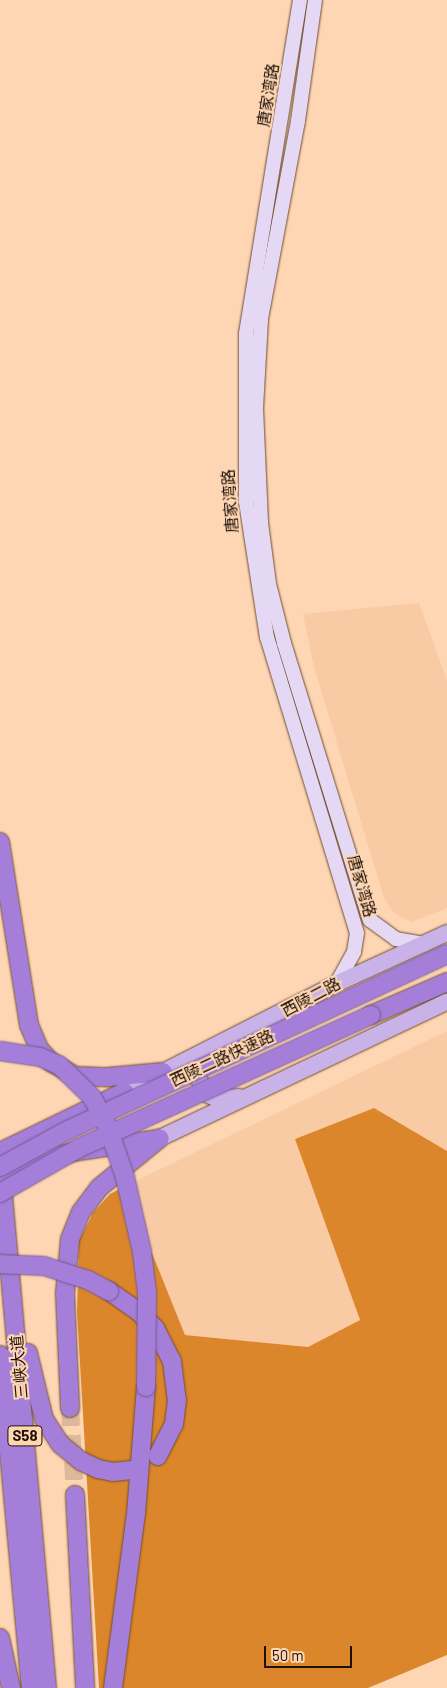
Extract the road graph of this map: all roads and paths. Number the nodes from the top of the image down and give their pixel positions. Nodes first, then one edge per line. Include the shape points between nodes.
1 (300, 0) edge
2 (315, 0) edge
3 (0, 842) edge
4 (447, 933) edge
5 (425, 944) junction
6 (447, 954) edge
7 (447, 982) edge
8 (336, 984) junction
9 (447, 986) edge
10 (422, 995) junction
11 (447, 1002) edge
12 (222, 1044) junction
13 (0, 1051) edge
14 (163, 1072) junction
15 (263, 1089) junction
16 (124, 1092) joint
17 (160, 1138) junction
18 (0, 1152) edge
19 (72, 1152) junction
20 (0, 1166) edge
21 (1, 1183) edge
22 (8, 1238) junction
23 (0, 1264) edge
24 (0, 1355) edge
25 (70, 1408) tunnel mouth
26 (158, 1456) dead end
27 (132, 1470) dead end
28 (74, 1495) tunnel mouth
29 (0, 1638) edge
30 (11, 1688) edge
31 (31, 1688) edge
32 (47, 1688) edge
33 (85, 1688) edge
34 (114, 1688) edge

1 - 8 main road, 唐家湾路 via 246,333 246,502 268,638 356,933 354,952
2 - 5 main road, 唐家湾路 via 298,121 261,319 256,408 261,523 269,584 284,643 370,920 396,939
3 - 14 highway via 29,1025 39,1048 52,1063 75,1076
4 - 5 main road, 西陵二路
5 - 8 main road, 西陵二路
6 - 20 highway, 西陵二路快速路, bridge via 68,1130
7 - 10 highway, 西陵二路快速路
8 - 12 main road, 西陵二路
9 - 10 highway
10 - 19 highway, 西陵二路快速路, bridge via 371,1015
11 - 15 main road
12 - 14 main road, 西陵二路
12 - 15 main road via 208,1053 198,1066 197,1076 207,1094 217,1099 232,1098
13 - 34 highway, bridge via 40,1057 59,1065 92,1097 107,1125 125,1176 142,1252 146,1293 146,1387 136,1514
14 - 16 main road, 西陵二路
15 - 17 main road
16 - 18 highway
17 - 19 highway
17 - 25 highway via 100,1187 81,1212 70,1239 65,1293
19 - 21 highway, 西陵二路快速路, bridge
20 - 21 highway, 三峡大道 / S58
21 - 22 highway, 三峡大道 / S58
22 - 27 highway via 27,1351 44,1419 60,1444 81,1461 113,1472
22 - 32 highway, 三峡大道 / S58
23 - 26 highway, bridge via 44,1266 88,1280 127,1302 155,1328 172,1362 178,1400 174,1424
24 - 31 highway, 三峡大道 / S58
28 - 33 highway
29 - 30 highway

